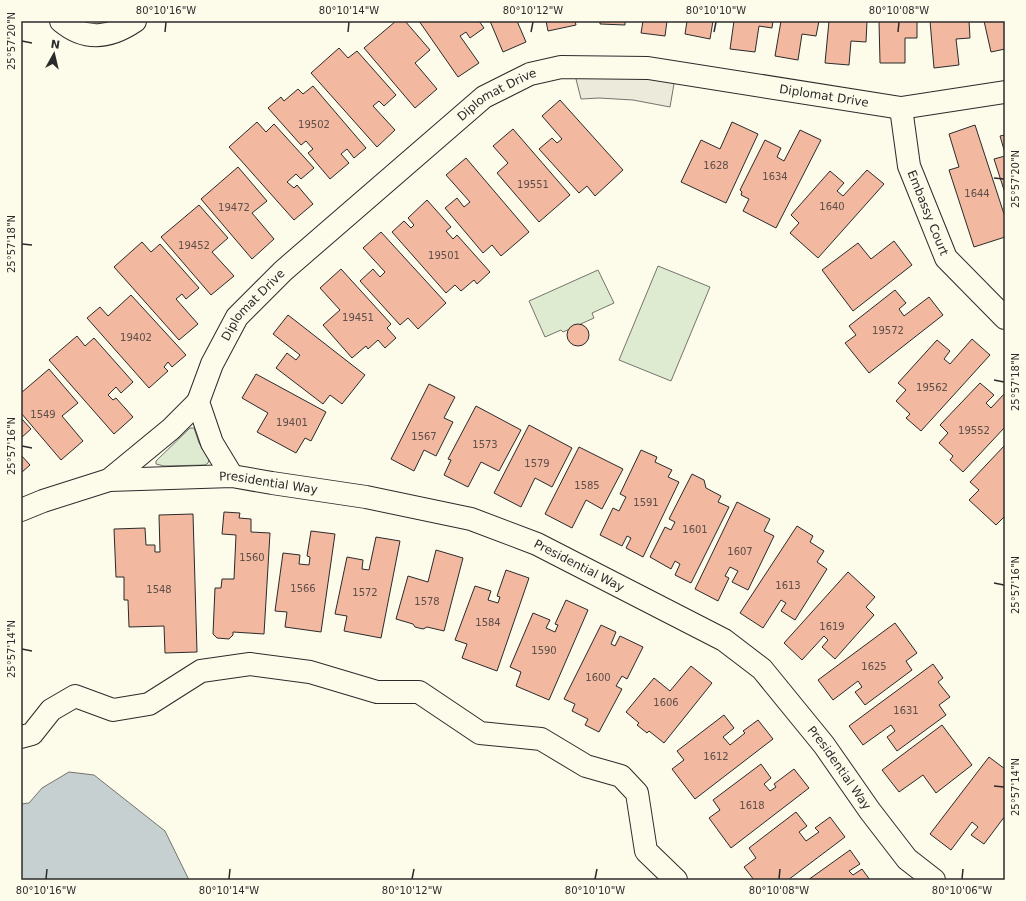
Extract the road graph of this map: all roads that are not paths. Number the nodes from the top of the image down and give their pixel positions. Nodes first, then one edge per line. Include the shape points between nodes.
1 (61, 21) edge
2 (136, 21) edge
3 (1005, 92) edge
4 (901, 108) junction
5 (1005, 318) edge
6 (198, 402) junction
7 (232, 476) junction
8 (109, 480) junction
9 (21, 510) edge
10 (21, 737) edge
11 (676, 880) edge
12 (934, 880) edge

1 - 2 street via 69,28 87,35 105,35 121,30
3 - 4 street, Diplomat Drive
4 - 5 street, Embassy Court via 908,166 946,258
4 - 6 street, Diplomat Drive via 648,68 561,67 530,74 484,97 283,271 236,317 212,364
6 - 7 street via 212,443
6 - 8 street, Presidential Way via 171,429
7 - 8 street, Presidential Way
7 - 12 street, Presidential Way via 366,497 471,519 537,544 724,640 762,668 824,745 907,859
8 - 9 street, Presidential Way
10 - 11 street via 32,734 51,710 75,696 113,710 150,704 201,671 250,664 310,672 376,692 419,692 480,733 541,739 586,766 621,776 637,793 646,851

